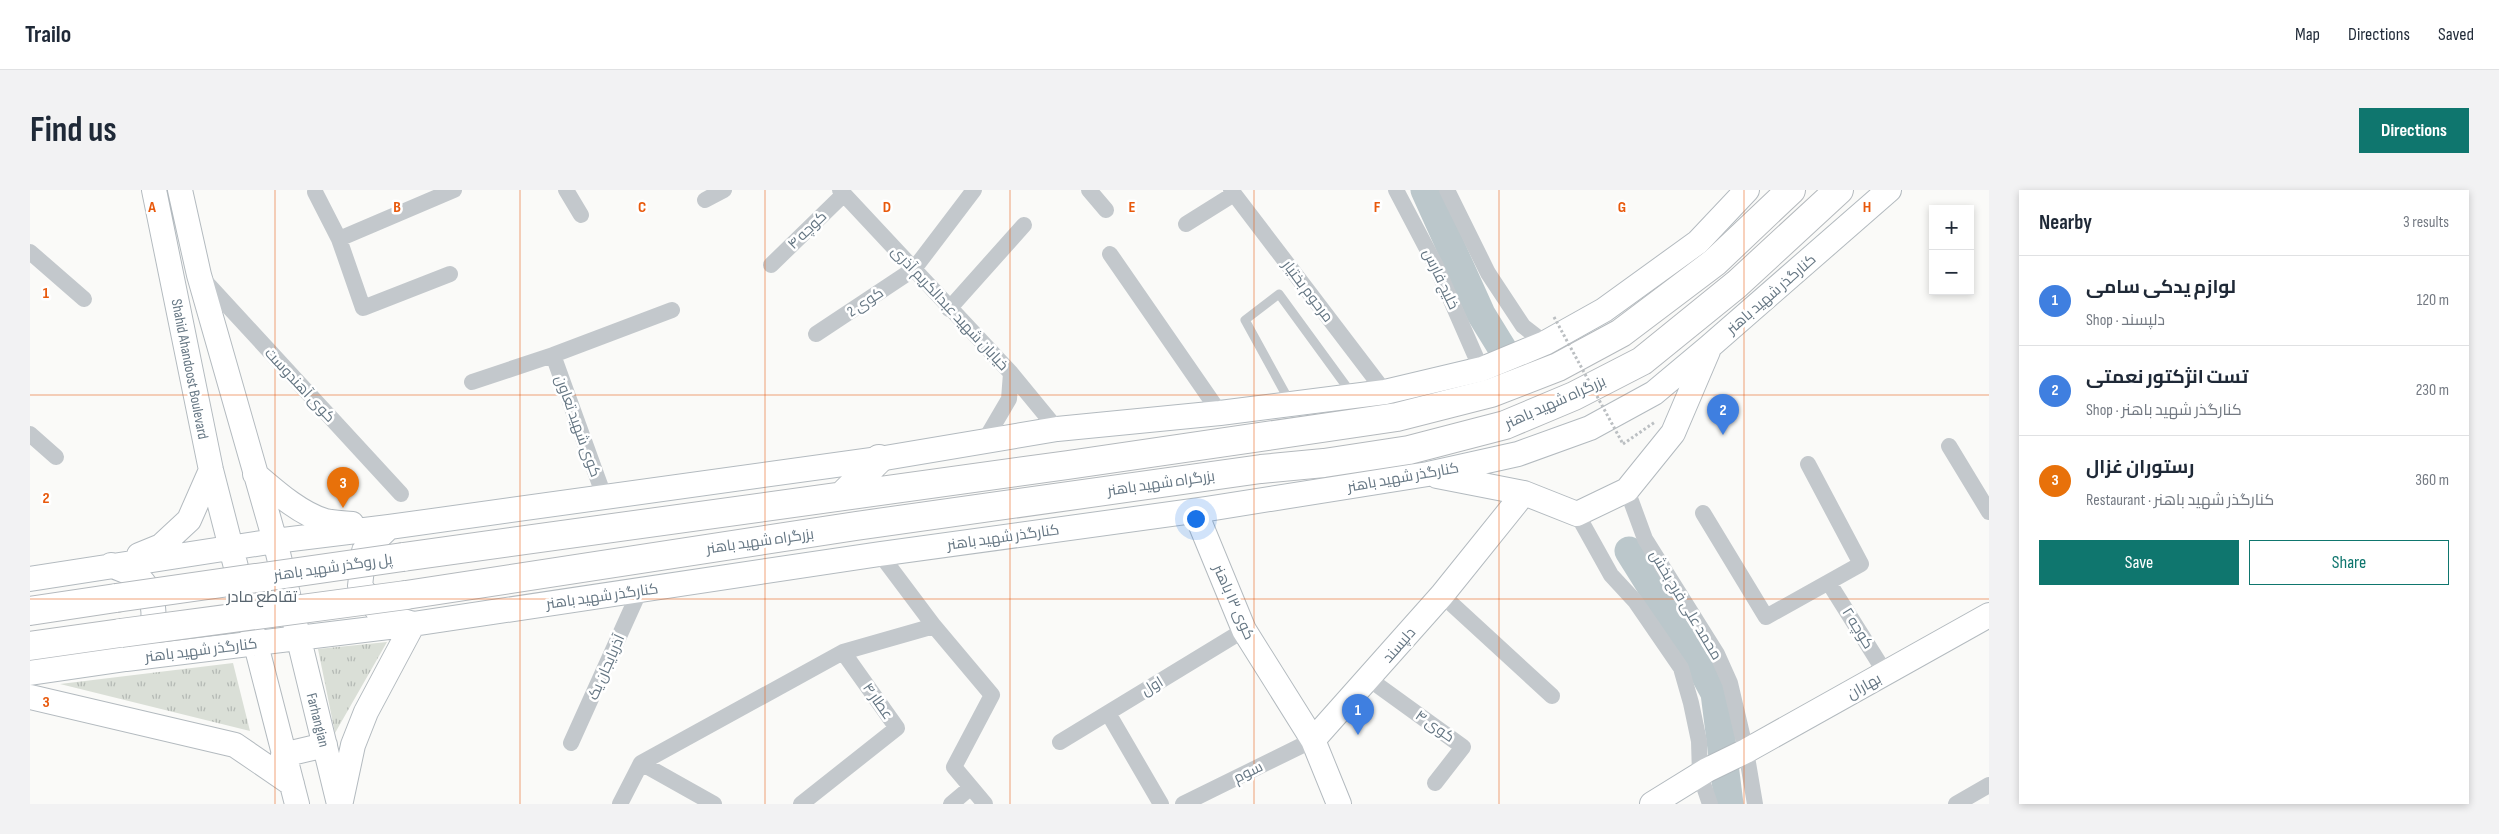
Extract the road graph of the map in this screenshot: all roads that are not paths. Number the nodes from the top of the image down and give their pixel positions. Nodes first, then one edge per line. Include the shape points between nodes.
1 (154, 190) edge
2 (180, 190) edge
3 (454, 190) edge
4 (566, 190) edge
5 (724, 190) edge
6 (974, 190) edge
7 (1089, 190) edge
8 (1396, 190) edge
9 (1447, 190) edge
10 (1747, 190) edge
11 (1840, 190) edge
12 (1889, 190) edge
13 (314, 192) dead end
14 (842, 192) edge
15 (1233, 192) edge
16 (1788, 192) edge
17 (704, 200) dead end
18 (1106, 210) dead end
19 (581, 215) dead end
20 (1186, 224) dead end
21 (1024, 225) dead end
22 (339, 239) junction
23 (30, 252) edge
24 (1110, 254) dead end
25 (771, 265) dead end
26 (914, 269) junction
27 (450, 274) dead end
28 (199, 275) junction
29 (84, 299) dead end
30 (949, 309) junction
31 (672, 310) dead end
32 (816, 334) dead end
33 (1545, 344) junction
34 (1709, 347) junction
35 (553, 355) junction
36 (1011, 373) junction
37 (1486, 381) junction
38 (472, 382) dead end
39 (1385, 392) junction
40 (1354, 396) junction
41 (1291, 403) junction
42 (1220, 413) junction
43 (1057, 429) junction
44 (30, 434) edge
45 (985, 440) junction
46 (1949, 446) dead end
47 (56, 457) dead end
48 (879, 459) junction
49 (1324, 463) junction
50 (1808, 464) dead end
51 (1261, 469) junction
52 (211, 470) junction
53 (255, 474) junction
54 (1418, 476) junction
55 (1627, 490) junction
56 (1524, 493) junction
57 (401, 494) dead end
58 (843, 495) junction
59 (604, 496) junction
60 (1201, 510) junction
61 (1989, 512) edge
62 (1703, 513) dead end
63 (1577, 514) junction
64 (389, 527) junction
65 (275, 541) junction
66 (230, 548) junction
67 (880, 554) junction
68 (403, 557) joint
69 (111, 565) junction
70 (30, 579) edge
71 (1829, 583) junction
72 (640, 590) junction
73 (1442, 595) junction
74 (30, 611) edge
75 (1989, 615) edge
76 (413, 624) junction
77 (934, 626) junction
78 (1244, 630) junction
79 (297, 637) junction
80 (254, 644) junction
81 (30, 646) edge
82 (843, 652) junction
83 (126, 659) junction
84 (30, 673) edge
85 (1886, 674) junction
86 (1369, 679) junction
87 (1552, 696) dead end
88 (30, 697) edge
89 (1108, 712) junction
90 (1313, 740) junction
91 (571, 742) dead end
92 (1060, 742) dead end
93 (325, 745) junction
94 (1742, 754) junction
95 (283, 755) junction
96 (641, 764) junction
97 (1704, 772) junction
98 (1435, 783) dead end
99 (1989, 785) edge
100 (970, 788) junction
101 (294, 794) edge
102 (340, 804) edge
103 (620, 804) edge
104 (714, 804) edge
105 (801, 804) edge
106 (951, 804) edge
107 (985, 804) edge
108 (1161, 804) edge
109 (1183, 804) edge
110 (1339, 804) edge
111 (1652, 804) edge
112 (1710, 804) edge
113 (1755, 804) edge
114 (1956, 804) edge

1 - 52 main road, Shahid Ahandoost Boulevard
2 - 28 main road, Shahid Ahandoost Boulevard
3 - 22 street
4 - 19 street
5 - 17 street
6 - 26 street, کوی 2
7 - 18 street
8 - 37 street, خلیج فارس via 1436,266
9 - 33 street via 1488,273 1524,326
10 - 33 main road via 1698,242 1604,310
11 - 49 highway, بزرگراه شهید باهنر via 1737,284 1642,361 1574,396 1505,425 1408,450
12 - 34 main road, کنارگذر شهید باهنر
13 - 22 street
14 - 25 street, کوچه ۴
14 - 26 street, خیابان شهید عبدالکریم آذری
15 - 20 street
15 - 39 street, مرحوم بختیار
16 - 37 highway, بزرگراه شهید باهنر via 1715,262 1621,333 1558,367
21 - 30 street
22 - 27 street via 363,308
23 - 29 street
24 - 42 street
26 - 30 street, خیابان شهید عبدالکریم آذری
26 - 32 street, کوی 2
28 - 53 main road, Shahid Ahandoost Boulevard
28 - 57 street, کوی آهندوست
30 - 36 street, خیابان شهید عبدالکریم آذری
31 - 35 street
33 - 37 main road
34 - 54 main road, کنارگذر شهید باهنر via 1654,393 1590,428 1518,454
34 - 55 main road via 1673,433
35 - 38 street
35 - 59 street, کوی شهید تعاون
36 - 43 street, خیابان شهید عبدالکریم آذری
36 - 45 street via 1009,399
37 - 39 main road
37 - 58 highway, بزرگراه شهید باهنر via 1397,417
39 - 40 main road
40 - 41 main road
40 - 41 lane via 1280,294 1246,320
41 - 42 main road
42 - 43 main road
43 - 45 main road
44 - 47 street
45 - 48 main road
46 - 61 street
48 - 58 highway
48 - 59 main road
49 - 51 highway, بزرگراه شهید باهنر
49 - 54 main road
50 - 71 street via 1860,564
51 - 60 main road
51 - 81 highway, بزرگراه شهید باهنر, bridge via 406,595
52 - 66 main road, Shahid Ahandoost Boulevard
52 - 69 main road via 189,520 161,546
53 - 64 main road via 282,498 325,520
53 - 65 main road, Shahid Ahandoost Boulevard
54 - 56 main road
54 - 60 main road, کنارگذر شهید باهنر
55 - 63 main road
55 - 94 street, محمد علی فرح بخش via 1645,539 1717,654 1730,684
56 - 63 main road
56 - 73 main road, دلپسند
58 - 68 highway, بزرگراه شهید باهنر
59 - 64 main road
60 - 67 main road, کنارگذر شهید باهنر
60 - 78 main road, کوی ۱۳ باهنر
62 - 71 street via 1766,617
63 - 97 street via 1611,575 1635,601 1680,668 1691,703
64 - 65 main road
64 - 76 main road via 364,551 360,586 380,614
65 - 66 main road
65 - 79 main road, Farhangian
66 - 69 main road
66 - 80 main road, Shahid Ahandoost Boulevard
67 - 72 main road, کنارگذر شهید باهنر
67 - 77 street
68 - 74 highway, پل روگذر شهید باهنر, bridge
69 - 70 main road
69 - 83 main road via 140,579 154,606 149,637
71 - 85 street, کوچه ۲
72 - 76 main road, کنارگذر شهید باهنر
72 - 91 street, آذربایجان یک
73 - 86 main road, دلپسند
73 - 87 street
75 - 85 main road, بهاران
76 - 79 main road, کنارگذر شهید باهنر
76 - 102 main road via 366,712 353,745
77 - 82 street
77 - 100 street via 992,695 954,767
78 - 89 street, اول
78 - 90 main road, کوی ۱۳ باهنر
79 - 80 main road, کنارگذر شهید باهنر
79 - 93 main road, Farhangian
80 - 83 main road, کنارگذر شهید باهنر
80 - 95 main road
82 - 96 street
82 - 105 street, عطار ۴ via 897,728
83 - 84 main road, کنارگذر شهید باهنر
85 - 94 main road, بهاران
86 - 90 main road, دلپسند
86 - 98 street, کوی ۴ via 1464,746
88 - 101 main road via 235,745
89 - 92 street, اول
89 - 108 street
90 - 109 street, سوم
90 - 110 main road
93 - 95 main road
93 - 102 main road, Farhangian
94 - 97 main road, بهاران
94 - 113 street, محمد علی فرح بخش
95 - 101 main road
96 - 103 street
96 - 104 street
97 - 111 main road
97 - 112 street
99 - 114 street
100 - 106 street
100 - 107 street

